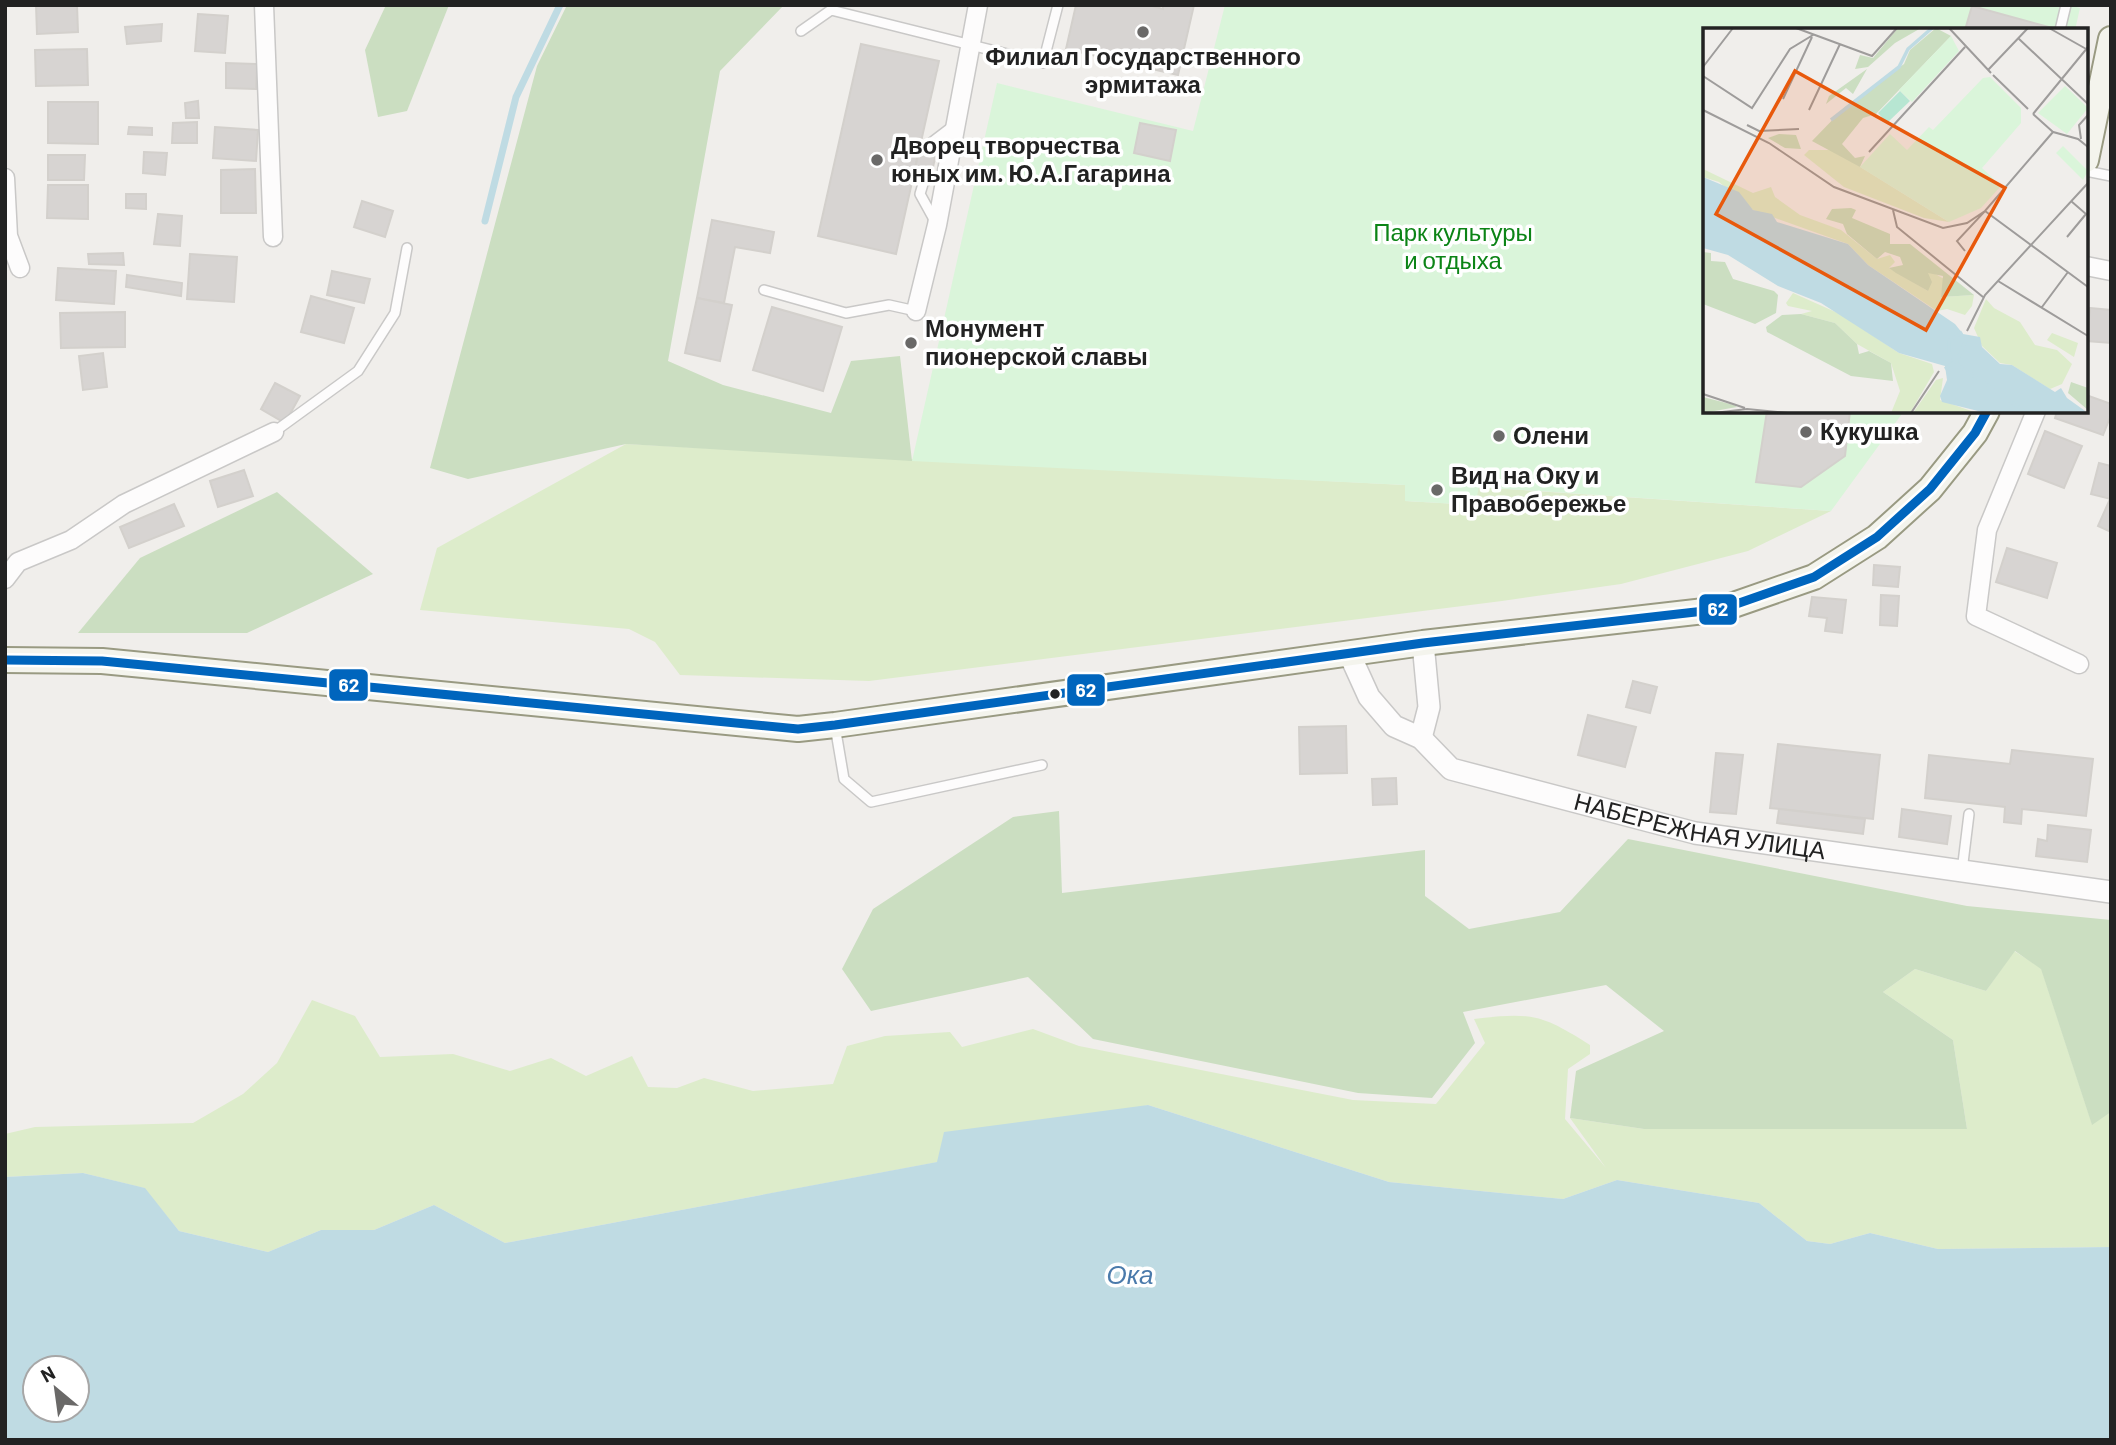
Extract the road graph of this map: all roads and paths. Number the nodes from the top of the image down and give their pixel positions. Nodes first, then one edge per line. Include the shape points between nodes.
1 (264, 5) edge
2 (978, 5) edge
3 (1058, 5) edge
4 (2066, 5) edge
5 (2060, 28) edge
6 (800, 30) dead end
7 (2111, 39) edge
8 (968, 45) junction
9 (955, 124) junction
10 (930, 148) dead end
11 (2088, 150) edge
12 (2088, 171) edge
13 (2111, 176) edge
14 (5, 178) edge
15 (923, 184) dead end
16 (937, 225) junction
17 (273, 237) dead end
18 (407, 248) dead end
19 (2088, 266) edge
20 (20, 268) dead end
21 (2111, 271) edge
22 (764, 290) dead end
23 (916, 311) joint
24 (1986, 413) edge
25 (2035, 413) edge
26 (274, 432) joint
27 (5, 579) edge
28 (1423, 643) junction
29 (1349, 653) junction
30 (5, 660) edge
31 (2079, 664) dead end
32 (835, 725) junction
33 (1421, 737) junction
34 (1042, 765) dead end
35 (1969, 814) dead end
36 (1962, 871) junction
37 (2111, 892) edge

1 - 17 street
2 - 8 street
3 - 8 lane via 1043,63
4 - 5 lane
6 - 8 lane via 831,10
7 - 11 main road
8 - 9 street
9 - 10 lane
9 - 16 street
12 - 13 lane
14 - 20 street via 8,236
15 - 16 lane via 920,194
16 - 23 street
18 - 26 lane via 395,313 358,370
19 - 21 street
22 - 23 lane via 845,313 889,305
24 - 28 main road via 1930,489 1877,537 1814,577 1722,609
25 - 31 street via 1987,530 1976,616
26 - 27 street via 124,504 71,540 18,562
28 - 29 main road
28 - 33 street via 1429,707
29 - 32 main road
29 - 33 street, НАБЕРЕЖНАЯ УЛИЦА via 1369,697 1394,726
30 - 32 main road via 102,661 798,729
32 - 34 lane via 844,779 871,802
33 - 36 street, НАБЕРЕЖНАЯ УЛИЦА via 1451,769 1695,833
35 - 36 lane
36 - 37 street, НАБЕРЕЖНАЯ УЛИЦА

